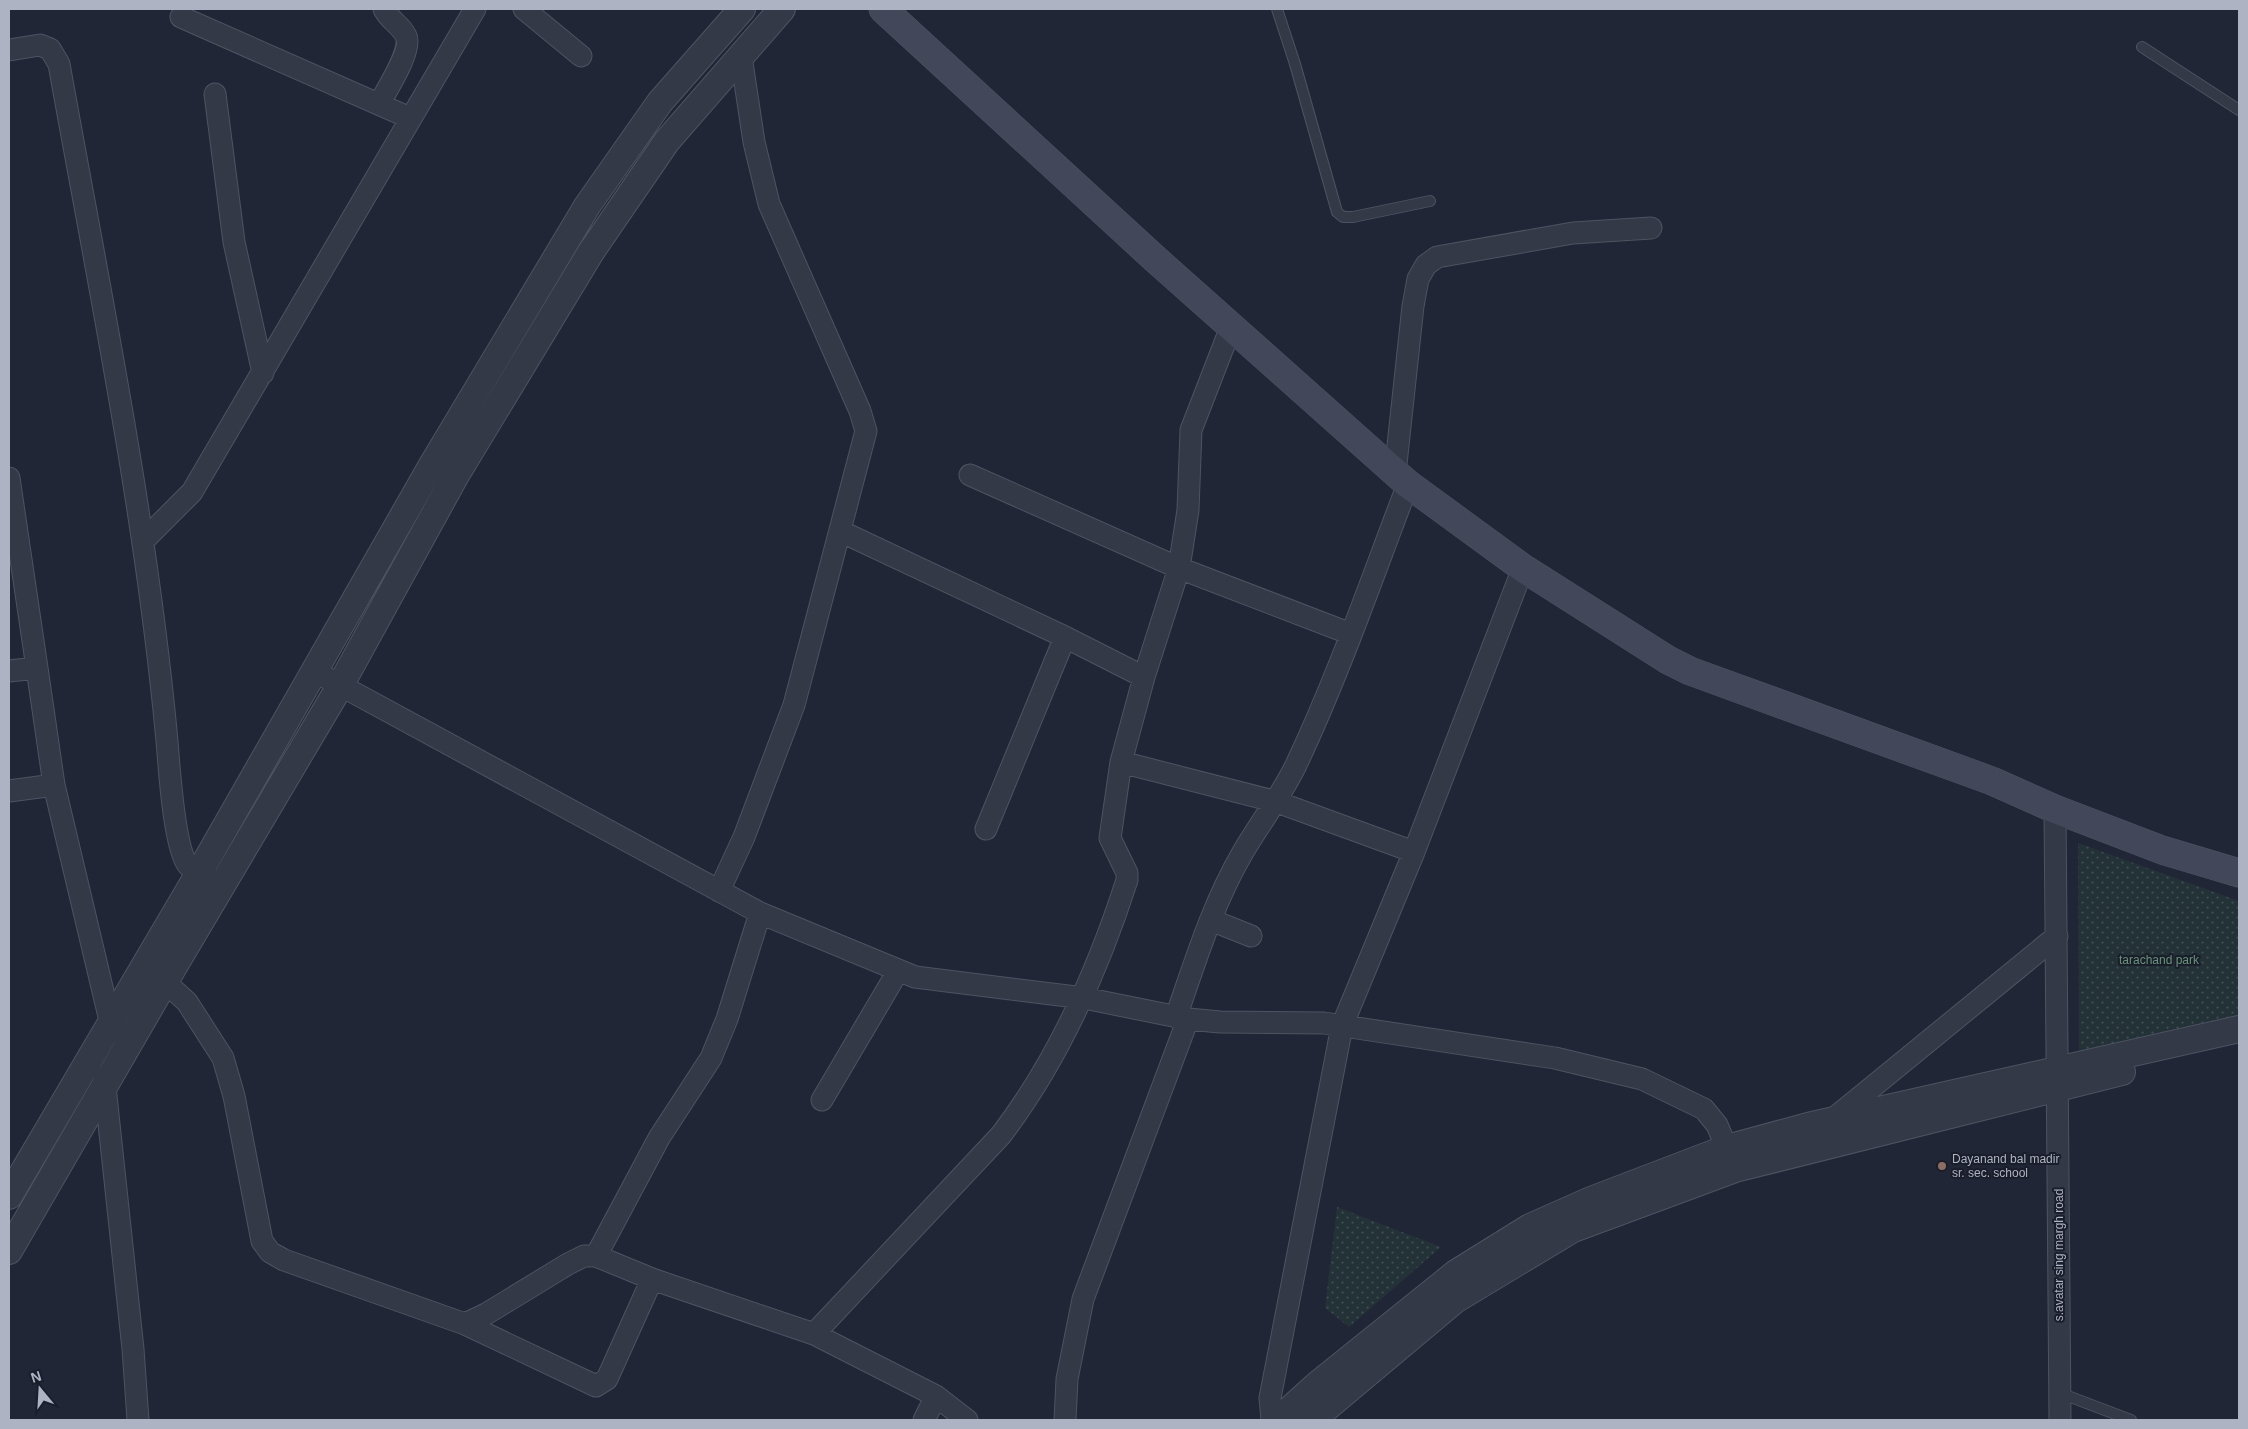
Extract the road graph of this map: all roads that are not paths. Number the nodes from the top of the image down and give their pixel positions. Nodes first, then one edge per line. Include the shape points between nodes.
1 (384, 9) edge
2 (475, 9) edge
3 (524, 9) edge
4 (742, 9) edge
5 (782, 9) edge
6 (882, 9) edge
7 (1277, 9) edge
8 (182, 17) dead end
9 (2142, 47) dead end
10 (9, 50) edge
11 (581, 56) dead end
12 (741, 56) junction
13 (215, 94) dead end
14 (379, 104) junction
15 (2239, 110) edge
16 (410, 118) junction
17 (1430, 201) dead end
18 (1651, 228) dead end
19 (1231, 327) junction
20 (263, 374) junction
21 (970, 475) dead end
22 (9, 478) edge
23 (1402, 478) junction
24 (840, 532) junction
25 (144, 540) junction
26 (1179, 568) junction
27 (1523, 568) junction
28 (1351, 634) junction
29 (1065, 637) junction
30 (37, 668) junction
31 (9, 671) edge
32 (314, 671) junction
33 (1144, 677) junction
34 (340, 686) junction
35 (1122, 762) junction
36 (54, 786) junction
37 (9, 791) edge
38 (1277, 802) junction
39 (2055, 809) junction
40 (986, 829) dead end
41 (1414, 852) junction
42 (2239, 873) edge
43 (199, 874) junction
44 (222, 886) junction
45 (720, 892) junction
46 (760, 914) junction
47 (1211, 920) junction
48 (1251, 936) dead end
49 (2057, 936) junction
50 (898, 971) junction
51 (165, 982) junction
52 (1084, 998) junction
53 (1182, 1018) junction
54 (110, 1025) junction
55 (1342, 1026) junction
56 (2239, 1029) edge
57 (2239, 1041) edge
58 (97, 1048) junction
59 (126, 1051) junction
60 (2059, 1079) junction
61 (106, 1084) junction
62 (822, 1100) dead end
63 (1933, 1108) junction
64 (1831, 1121) junction
65 (1731, 1158) junction
66 (9, 1196) edge
67 (9, 1251) edge
68 (596, 1256) junction
69 (652, 1279) junction
70 (465, 1324) junction
71 (814, 1334) junction
72 (2060, 1393) junction
73 (936, 1396) junction
74 (138, 1420) edge
75 (924, 1420) edge
76 (967, 1420) edge
77 (1065, 1420) edge
78 (1272, 1420) edge
79 (1278, 1420) edge
80 (1312, 1420) edge
81 (2060, 1420) edge
82 (2130, 1420) edge

1 - 14 street via 392,22 406,34 408,47
2 - 16 street
3 - 11 street
4 - 32 street via 660,102 588,206 432,465
5 - 12 street
6 - 19 main road
7 - 17 lane via 1336,212 1353,218
8 - 14 street
9 - 15 lane
10 - 25 street via 40,45 50,49 59,64
12 - 24 street via 754,142 769,204 864,425 865,440
12 - 34 street via 667,141 591,252 456,474
13 - 20 street via 234,242
14 - 16 street
16 - 20 street
18 - 23 street via 1553,237 1437,257 1426,265 1418,279 1413,306
19 - 23 main road
19 - 26 street via 1192,430 1188,510
20 - 25 street via 192,492
21 - 26 street
22 - 30 street
23 - 27 main road
23 - 28 street
24 - 29 street
24 - 45 street via 794,705
25 - 43 street via 172,798 182,852 188,865
26 - 28 street
26 - 33 street
27 - 39 main road via 1690,671 1992,781
27 - 41 street
28 - 38 street via 1296,766
29 - 33 street
29 - 40 street
30 - 31 street
30 - 36 street
32 - 34 street
32 - 43 street
33 - 35 street
34 - 44 street
34 - 45 street
35 - 38 street
35 - 52 street via 1110,838 1127,873 1127,880
36 - 37 street
36 - 54 street
38 - 41 street
38 - 47 street via 1243,853
39 - 42 main road via 2162,850
39 - 49 street, s.avatar sing margh road
41 - 55 street
43 - 44 street
43 - 54 street
44 - 51 street
45 - 46 street
46 - 50 street
46 - 68 street via 727,1019 710,1058 659,1138
47 - 48 street
47 - 53 street
49 - 60 street, s.avatar sing margh road
49 - 64 street
50 - 52 street via 924,979
50 - 62 street
51 - 59 street
51 - 70 street via 186,1002 223,1058 234,1096 262,1241 270,1252 284,1260
52 - 53 street
52 - 71 street via 1025,1103 1001,1134
53 - 55 street
53 - 77 street via 1083,1300 1067,1379
54 - 58 street
54 - 59 street
55 - 65 street via 1555,1058 1642,1079 1704,1109 1717,1125
55 - 78 street via 1270,1398
56 - 60 street via 2156,1049
57 - 60 street
58 - 61 street
58 - 66 street
59 - 61 street
60 - 63 street
60 - 72 street, s.avatar sing margh road
61 - 67 street
61 - 74 street
63 - 64 street
63 - 65 street
64 - 65 street
65 - 79 street via 1530,1227 1484,1254 1392,1322
65 - 80 street via 1573,1229 1455,1300
68 - 69 street
68 - 70 street via 584,1256 568,1264
69 - 70 street via 607,1379 596,1386
69 - 71 street
71 - 73 street
72 - 81 street, s.avatar sing margh road
72 - 82 lane
73 - 75 street
73 - 76 street

